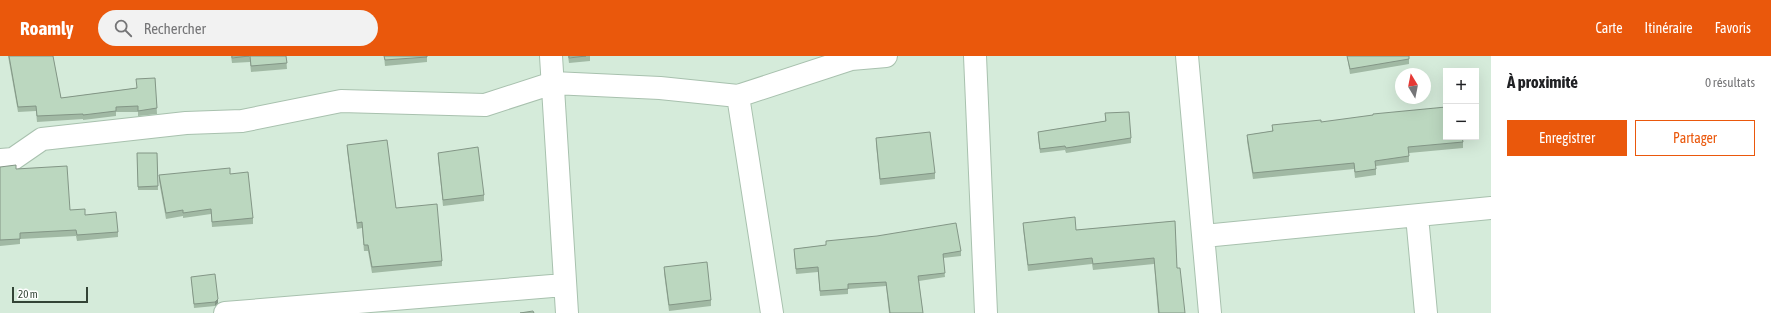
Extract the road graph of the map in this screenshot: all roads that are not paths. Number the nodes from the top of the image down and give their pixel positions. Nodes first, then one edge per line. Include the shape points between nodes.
1 (551, 56) edge
2 (886, 56) edge
3 (975, 56) edge
4 (1187, 56) edge
5 (553, 83) junction
6 (738, 96) junction
7 (0, 160) edge
8 (1491, 208) edge
9 (1417, 216) junction
10 (1204, 236) junction
11 (564, 285) junction
12 (225, 313) edge
13 (567, 313) edge
14 (772, 313) edge
15 (986, 313) edge
16 (1210, 313) edge
17 (1426, 313) edge

1 - 5 street
2 - 6 street via 851,59
3 - 15 street
4 - 10 street
5 - 6 street via 660,88
5 - 7 street via 484,105 341,101 242,122 186,123 42,139 13,159
5 - 11 street
6 - 14 street
8 - 9 street
9 - 10 street
9 - 17 street
10 - 16 street
11 - 12 street
11 - 13 street

